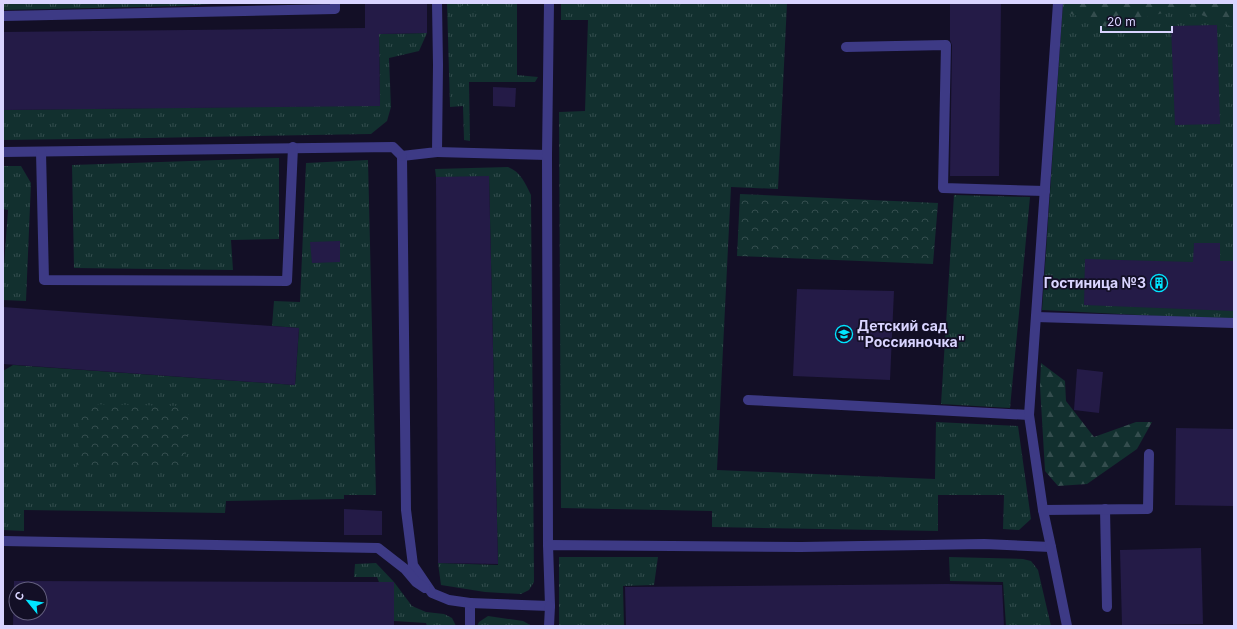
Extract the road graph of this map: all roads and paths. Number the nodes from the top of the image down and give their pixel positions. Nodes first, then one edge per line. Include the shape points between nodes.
1 (335, 3) edge
2 (437, 3) edge
3 (549, 3) edge
4 (1058, 3) edge
5 (3, 16) edge
6 (846, 47) dead end
7 (293, 147) junction
8 (3, 152) edge
9 (41, 152) junction
10 (437, 152) junction
11 (546, 155) junction
12 (402, 156) junction
13 (1045, 191) junction
14 (1036, 316) junction
15 (1234, 323) edge
16 (748, 400) dead end
17 (1029, 415) junction
18 (1149, 454) dead end
19 (1105, 509) junction
20 (1042, 510) junction
21 (3, 540) edge
22 (548, 545) junction
23 (1051, 547) junction
24 (432, 592) junction
25 (470, 603) junction
26 (550, 606) junction
27 (1107, 607) dead end
28 (470, 626) edge
29 (549, 626) edge
30 (1067, 626) edge

1 - 5 street via 335,9
2 - 10 street
3 - 11 street
4 - 13 street
6 - 13 street via 946,45 943,188
7 - 9 street
7 - 9 street via 287,282 44,280
7 - 12 street via 392,146
8 - 9 street
10 - 11 street
10 - 12 street
11 - 22 street
12 - 24 street via 406,510 413,566
13 - 14 street
14 - 15 street
14 - 17 street
16 - 17 street
17 - 20 street
18 - 19 street via 1148,509
19 - 20 street
19 - 27 street
20 - 23 street
21 - 24 street via 378,548 405,569 416,582
22 - 23 street via 801,547 984,544
22 - 26 street
23 - 30 street
24 - 25 street via 448,600
25 - 26 street
25 - 28 street
26 - 29 street

